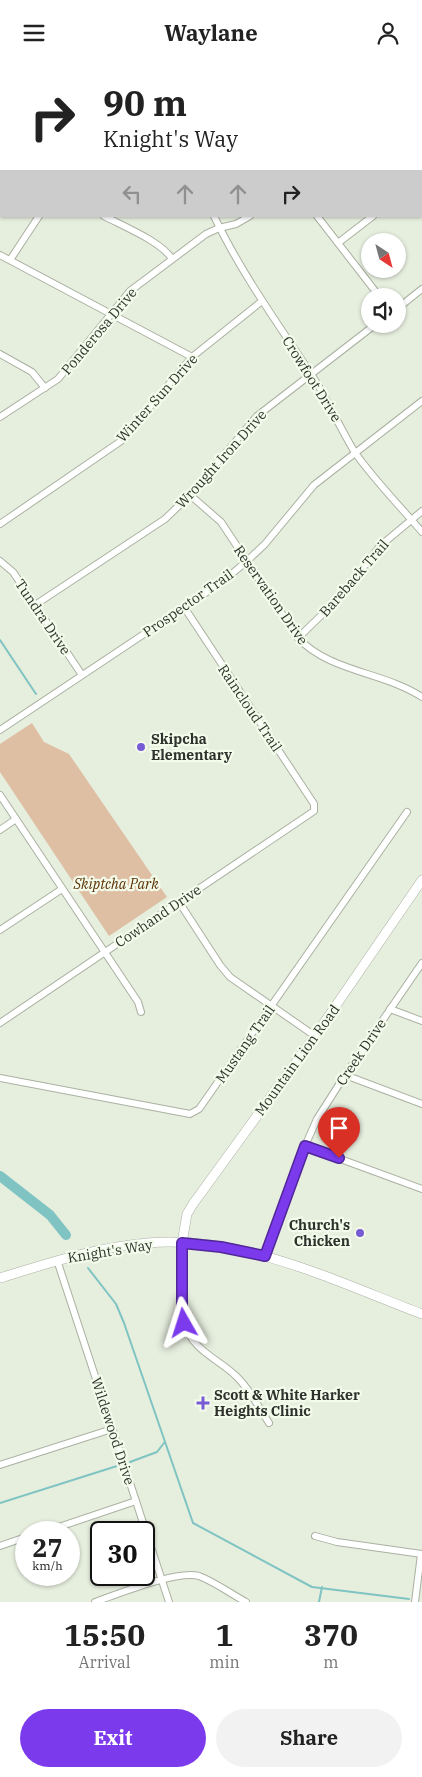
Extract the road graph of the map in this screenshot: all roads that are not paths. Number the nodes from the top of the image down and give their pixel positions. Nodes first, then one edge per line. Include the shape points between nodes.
1 (38, 217) edge
2 (106, 217) edge
3 (214, 217) edge
4 (248, 217) edge
5 (318, 217) edge
6 (372, 217) edge
7 (219, 228) junction
8 (338, 243) junction
9 (0, 255) edge
10 (172, 259) junction
11 (10, 261) junction
12 (373, 288) edge
13 (422, 289) edge
14 (262, 301) junction
15 (406, 302) edge
16 (112, 314) junction
17 (364, 333) edge
18 (0, 355) edge
19 (192, 357) junction
20 (311, 373) junction
21 (44, 388) junction
22 (422, 401) edge
23 (0, 417) edge
24 (356, 452) junction
25 (190, 495) junction
26 (422, 511) edge
27 (412, 519) junction
28 (0, 524) edge
29 (422, 532) edge
30 (0, 561) edge
31 (247, 561) junction
32 (35, 605) junction
33 (184, 607) junction
34 (298, 638) junction
35 (82, 675) junction
36 (422, 697) edge
37 (0, 728) edge
38 (0, 795) edge
39 (314, 808) joint
40 (407, 812) dead end
41 (16, 819) junction
42 (0, 830) edge
43 (422, 880) edge
44 (62, 889) junction
45 (179, 902) junction
46 (0, 930) edge
47 (105, 953) junction
48 (422, 963) edge
49 (272, 1006) junction
50 (390, 1009) junction
51 (141, 1012) dead end
52 (422, 1021) edge
53 (0, 1023) edge
54 (314, 1036) junction
55 (345, 1075) junction
56 (0, 1077) edge
57 (422, 1104) edge
58 (305, 1146) junction
59 (422, 1189) edge
60 (182, 1243) junction
61 (265, 1256) junction
62 (58, 1260) junction
63 (0, 1277) edge
64 (422, 1314) edge
65 (269, 1423) dead end
66 (112, 1429) junction
67 (0, 1465) edge
68 (136, 1501) junction
69 (77, 1521) edge
70 (315, 1535) dead end
71 (15, 1541) edge
72 (0, 1546) edge
73 (422, 1554) edge
74 (162, 1580) junction
75 (95, 1602) edge
76 (169, 1602) edge
77 (246, 1602) edge
78 (415, 1602) edge

1 - 11 street
2 - 10 street via 158,245
3 - 7 street, Crowfoot Drive
4 - 7 street, Ponderosa Drive
5 - 8 street
6 - 8 street
7 - 10 street, Ponderosa Drive
7 - 14 street, Crowfoot Drive
8 - 12 street
9 - 11 street
10 - 16 street, Ponderosa Drive via 130,291
11 - 16 street
13 - 15 street
14 - 19 street, Winter Sun Drive
14 - 20 street, Crowfoot Drive
16 - 19 street
16 - 21 street, Ponderosa Drive via 58,379
17 - 20 street, Wrought Iron Drive
18 - 21 street via 32,372
19 - 28 street, Winter Sun Drive via 121,441
20 - 24 street, Crowfoot Drive
20 - 25 street, Wrought Iron Drive via 257,416
21 - 23 street, Ponderosa Drive
22 - 24 street, Prospector Trail
24 - 27 street, Crowfoot Drive
24 - 31 street, Prospector Trail via 314,485
25 - 31 street, Reservation Drive via 221,522
25 - 32 street, Wrought Iron Drive via 165,519
26 - 27 street, Bareback Trail
27 - 29 street, Crowfoot Drive
27 - 34 street, Bareback Trail via 380,546 342,595
30 - 32 street, Tundra Drive via 13,573
31 - 33 street, Prospector Trail
31 - 34 street, Reservation Drive
32 - 35 street, Tundra Drive
33 - 35 street, Prospector Trail
33 - 39 street, Raincloud Trail
34 - 36 street, Reservation Drive via 315,653
35 - 37 street, Prospector Trail
38 - 41 street
39 - 45 street, Cowhand Drive
40 - 49 street, Mustang Trail
41 - 42 street
41 - 44 street
43 - 54 main road, Mountain Lion Road
44 - 46 street
44 - 47 street
45 - 47 street, Cowhand Drive
45 - 49 street via 224,971
47 - 51 street via 138,1002
47 - 53 street, Cowhand Drive
48 - 50 street, Creek Drive
49 - 54 street
49 - 56 street, Mustang Trail via 199,1109 190,1114
50 - 52 street
50 - 55 street, Creek Drive
54 - 60 main road, Mountain Lion Road via 187,1214
55 - 57 street
55 - 58 street, Creek Drive via 316,1119
58 - 59 street
58 - 61 street, Creek Drive
60 - 61 main road, Knight's Way
60 - 62 main road, Knight's Way via 129,1245
60 - 65 street via 184,1323 200,1349 241,1381
61 - 64 main road, Knight's Way
62 - 63 main road, Knight's Way
62 - 66 street, Wildewood Drive
66 - 67 street
66 - 68 street, Wildewood Drive
68 - 69 street
68 - 74 street, Wildewood Drive
70 - 73 street via 337,1542
71 - 72 street
73 - 78 street
74 - 75 street
74 - 76 street, Wildewood Drive
74 - 77 street via 185,1575 199,1577

